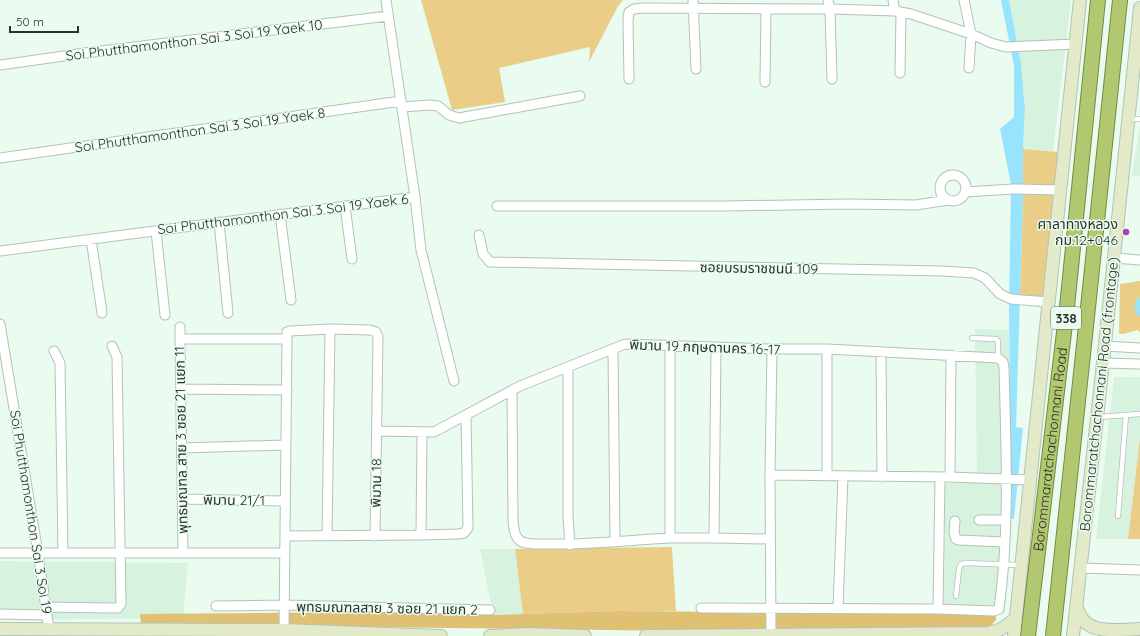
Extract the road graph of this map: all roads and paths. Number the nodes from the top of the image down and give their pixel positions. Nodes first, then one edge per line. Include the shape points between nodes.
1 (386, 0) edge
2 (893, 0) edge
3 (964, 0) edge
4 (1080, 0) edge
5 (1098, 0) edge
6 (1120, 0) edge
7 (694, 4) edge
8 (829, 5) edge
9 (763, 6) edge
10 (1140, 8) edge
11 (898, 12) junction
12 (388, 16) junction
13 (971, 34) junction
14 (1076, 44) junction
15 (0, 65) edge
16 (969, 68) dead end
17 (696, 69) dead end
18 (900, 73) dead end
19 (629, 79) dead end
20 (832, 79) dead end
21 (765, 82) dead end
22 (580, 96) dead end
23 (401, 104) junction
24 (1134, 119) edge
25 (0, 158) edge
26 (1061, 190) junction
27 (965, 192) junction
28 (415, 197) junction
29 (948, 200) junction
30 (345, 206) junction
31 (497, 206) dead end
32 (280, 214) junction
33 (219, 222) junction
34 (156, 231) junction
35 (478, 235) dead end
36 (91, 239) junction
37 (0, 251) edge
38 (1114, 258) junction
39 (352, 259) dead end
40 (1140, 260) edge
41 (291, 300) dead end
42 (1049, 302) junction
43 (228, 312) dead end
44 (102, 313) dead end
45 (165, 315) dead end
46 (0, 324) edge
47 (180, 326) dead end
48 (330, 329) junction
49 (972, 338) dead end
50 (180, 339) junction
51 (287, 339) junction
52 (112, 346) dead end
53 (670, 346) junction
54 (1104, 346) junction
55 (716, 347) junction
56 (1140, 348) edge
57 (613, 349) junction
58 (772, 349) junction
59 (827, 349) junction
60 (54, 351) dead end
61 (881, 352) junction
62 (951, 355) junction
63 (1001, 360) junction
64 (1103, 363) junction
65 (1140, 364) edge
66 (568, 367) junction
67 (454, 381) dead end
68 (181, 389) junction
69 (286, 390) junction
70 (512, 391) junction
71 (1140, 414) edge
72 (466, 415) junction
73 (1126, 415) junction
74 (1097, 417) junction
75 (378, 431) junction
76 (422, 432) junction
77 (286, 445) junction
78 (182, 448) junction
79 (770, 475) junction
80 (827, 476) junction
81 (843, 476) junction
82 (882, 477) junction
83 (940, 477) junction
84 (950, 477) junction
85 (1007, 479) junction
86 (1025, 479) junction
87 (182, 499) junction
88 (286, 501) junction
89 (1118, 516) dead end
90 (979, 520) dead end
91 (1005, 520) junction
92 (955, 521) dead end
93 (421, 535) junction
94 (286, 536) junction
95 (327, 536) junction
96 (375, 536) junction
97 (670, 538) junction
98 (714, 538) junction
99 (770, 539) junction
100 (615, 541) junction
101 (1004, 542) junction
102 (570, 545) junction
103 (0, 553) edge
104 (38, 553) junction
105 (63, 553) junction
106 (120, 553) junction
107 (183, 553) junction
108 (285, 553) junction
109 (1003, 564) junction
110 (1022, 565) junction
111 (1081, 568) junction
112 (1140, 570) edge
113 (956, 596) dead end
114 (1076, 604) junction
115 (284, 605) junction
116 (216, 606) dead end
117 (701, 608) dead end
118 (771, 608) junction
119 (838, 609) junction
120 (938, 609) junction
121 (490, 610) dead end
122 (47, 611) junction
123 (0, 614) edge
124 (1016, 618) junction
125 (0, 629) edge
126 (49, 629) junction
127 (1140, 629) edge
128 (284, 630) junction
129 (770, 635) junction
130 (944, 635) edge
131 (441, 636) edge
132 (490, 636) edge
133 (585, 636) edge
134 (646, 636) edge
135 (1014, 636) edge
136 (1028, 636) edge
137 (1053, 636) edge
138 (1072, 636) edge

1 - 12 street, Soi Phutthamonthon Sai 3 Soi 19 Yaek 6
2 - 11 street
3 - 13 street
4 - 14 main road, 338
5 - 136 highway, Borommaratchachonnani Road / 338 via 1067,307
6 - 137 highway, Borommaratchachonnani Road / 338
7 - 9 street via 752,9
7 - 17 street
7 - 19 street via 642,8 629,12
8 - 9 street
8 - 11 street
8 - 20 street
9 - 21 street
10 - 24 main road, Borommaratchachonnani Road (frontage)
11 - 13 street
11 - 18 street
12 - 15 street, Soi Phutthamonthon Sai 3 Soi 19 Yaek 10
12 - 23 street, Soi Phutthamonthon Sai 3 Soi 19 Yaek 6
13 - 14 street via 1006,47
13 - 16 street
14 - 26 main road, 338
22 - 23 street, Soi Phutthamonthon Sai 3 Soi 19 Yaek 8 via 459,118 449,115 438,106
23 - 25 street, Soi Phutthamonthon Sai 3 Soi 19 Yaek 8
23 - 28 street, Soi Phutthamonthon Sai 3 Soi 19 Yaek 6
24 - 38 main road, Borommaratchachonnani Road (frontage)
26 - 27 street
26 - 42 main road, 338
27 - 29 street via 958,200
27 - 29 street via 966,187 961,178 956,175 945,177 941,181 940,192
28 - 30 street, Soi Phutthamonthon Sai 3 Soi 19 Yaek 6
28 - 67 street via 421,250
29 - 31 street via 916,205
30 - 32 street, Soi Phutthamonthon Sai 3 Soi 19 Yaek 6
30 - 39 street
32 - 33 street, Soi Phutthamonthon Sai 3 Soi 19 Yaek 6
32 - 41 street
33 - 34 street, Soi Phutthamonthon Sai 3 Soi 19 Yaek 6
33 - 43 street
34 - 36 street, Soi Phutthamonthon Sai 3 Soi 19 Yaek 6
34 - 45 street
35 - 42 street, ซอยบรมราชชนนี 109 via 483,254 490,262 974,273 985,278 1000,294 1011,299
36 - 37 street, Soi Phutthamonthon Sai 3 Soi 19 Yaek 6
36 - 44 street
38 - 40 street
38 - 54 main road, Borommaratchachonnani Road (frontage)
42 - 86 main road, 338
46 - 104 street, Soi Phutthamonthon Sai 3 Soi 19
47 - 50 street
48 - 51 street via 293,330 287,332
48 - 75 street, พิมาน 18 via 376,332
48 - 95 street
49 - 63 lane via 996,339
50 - 51 street, พุทธมณฑล สาย 3 ซอย 21 แยก 11
50 - 68 street, พุทธมณฑล สาย 3 ซอย 21 แยก 11
51 - 69 street
52 - 106 street via 117,357
53 - 55 street, พิมาน 19 กฤษดานคร 16-17
53 - 57 street, พิมาน 19 กฤษดานคร 16-17 via 624,344
53 - 97 street
54 - 56 street
54 - 64 main road, Borommaratchachonnani Road (frontage)
55 - 58 street, พิมาน 19 กฤษดานคร 16-17
55 - 98 street
57 - 66 street, พิมาน 19 กฤษดานคร 16-17
57 - 100 street
58 - 59 street, พิมาน 19 กฤษดานคร 16-17
58 - 79 street
59 - 61 street, พิมาน 19 กฤษดานคร 16-17
59 - 80 street
60 - 105 street via 60,363
61 - 62 street, พิมาน 19 กฤษดานคร 16-17
61 - 82 street
62 - 63 street, พิมาน 19 กฤษดานคร 16-17
62 - 84 street
63 - 85 street via 1004,368
64 - 65 street
64 - 74 main road, Borommaratchachonnani Road (frontage)
66 - 70 street, พิมาน 19 กฤษดานคร 16-17
66 - 102 street
68 - 69 street
68 - 78 street, พุทธมณฑล สาย 3 ซอย 21 แยก 11
69 - 77 street
70 - 72 street, พิมาน 19 กฤษดานคร 16-17
70 - 102 street via 513,520 517,538 529,544
71 - 73 lane
72 - 76 street, พิมาน 19 กฤษดานคร 16-17 via 434,432
72 - 93 street via 468,528 464,533 458,534
73 - 74 lane
73 - 89 lane
74 - 111 main road, Borommaratchachonnani Road (frontage)
75 - 76 street, พิมาน 19 กฤษดานคร 16-17
75 - 96 street, พิมาน 18
76 - 93 street
77 - 78 street
77 - 88 street
78 - 87 street, พุทธมณฑล สาย 3 ซอย 21 แยก 11
79 - 80 street
79 - 99 street
80 - 81 street
81 - 82 street
81 - 119 street
82 - 83 street
83 - 84 street
83 - 120 street
84 - 85 street
85 - 86 street
85 - 91 street
86 - 110 main road, 338
87 - 88 street, พิมาน 21/1
87 - 107 street, พุทธมณฑล สาย 3 ซอย 21 แยก 11
88 - 94 street
90 - 91 street
91 - 101 street
92 - 101 street via 956,539
93 - 96 street
94 - 95 street
94 - 108 street
95 - 96 street
97 - 98 street
97 - 100 street
98 - 99 street
99 - 118 street
100 - 102 street
101 - 109 street
103 - 104 street
104 - 105 street
104 - 122 street, Soi Phutthamonthon Sai 3 Soi 19
105 - 106 street
106 - 107 street
106 - 122 street via 121,604 118,608
107 - 108 street
108 - 115 street
109 - 110 lane
109 - 113 lane via 961,564
109 - 120 street via 999,609
110 - 124 main road, 338
111 - 112 street
111 - 114 main road, Borommaratchachonnani Road (frontage)
114 - 127 main road via 1080,618 1090,628
114 - 138 main road, Borommaratchachonnani Road (frontage)
115 - 116 street, พุทธมณฑลสาย 3 ซอย 21 แยก 2
115 - 121 street, พุทธมณฑลสาย 3 ซอย 21 แยก 2
115 - 128 street
117 - 118 street
118 - 119 street
118 - 129 street
119 - 120 street
122 - 123 street
122 - 126 street, Soi Phutthamonthon Sai 3 Soi 19
124 - 130 main road via 1008,626 994,632
124 - 135 main road, 338
125 - 126 main road
126 - 128 main road
128 - 131 main road
129 - 130 main road
129 - 134 main road
132 - 133 main road

